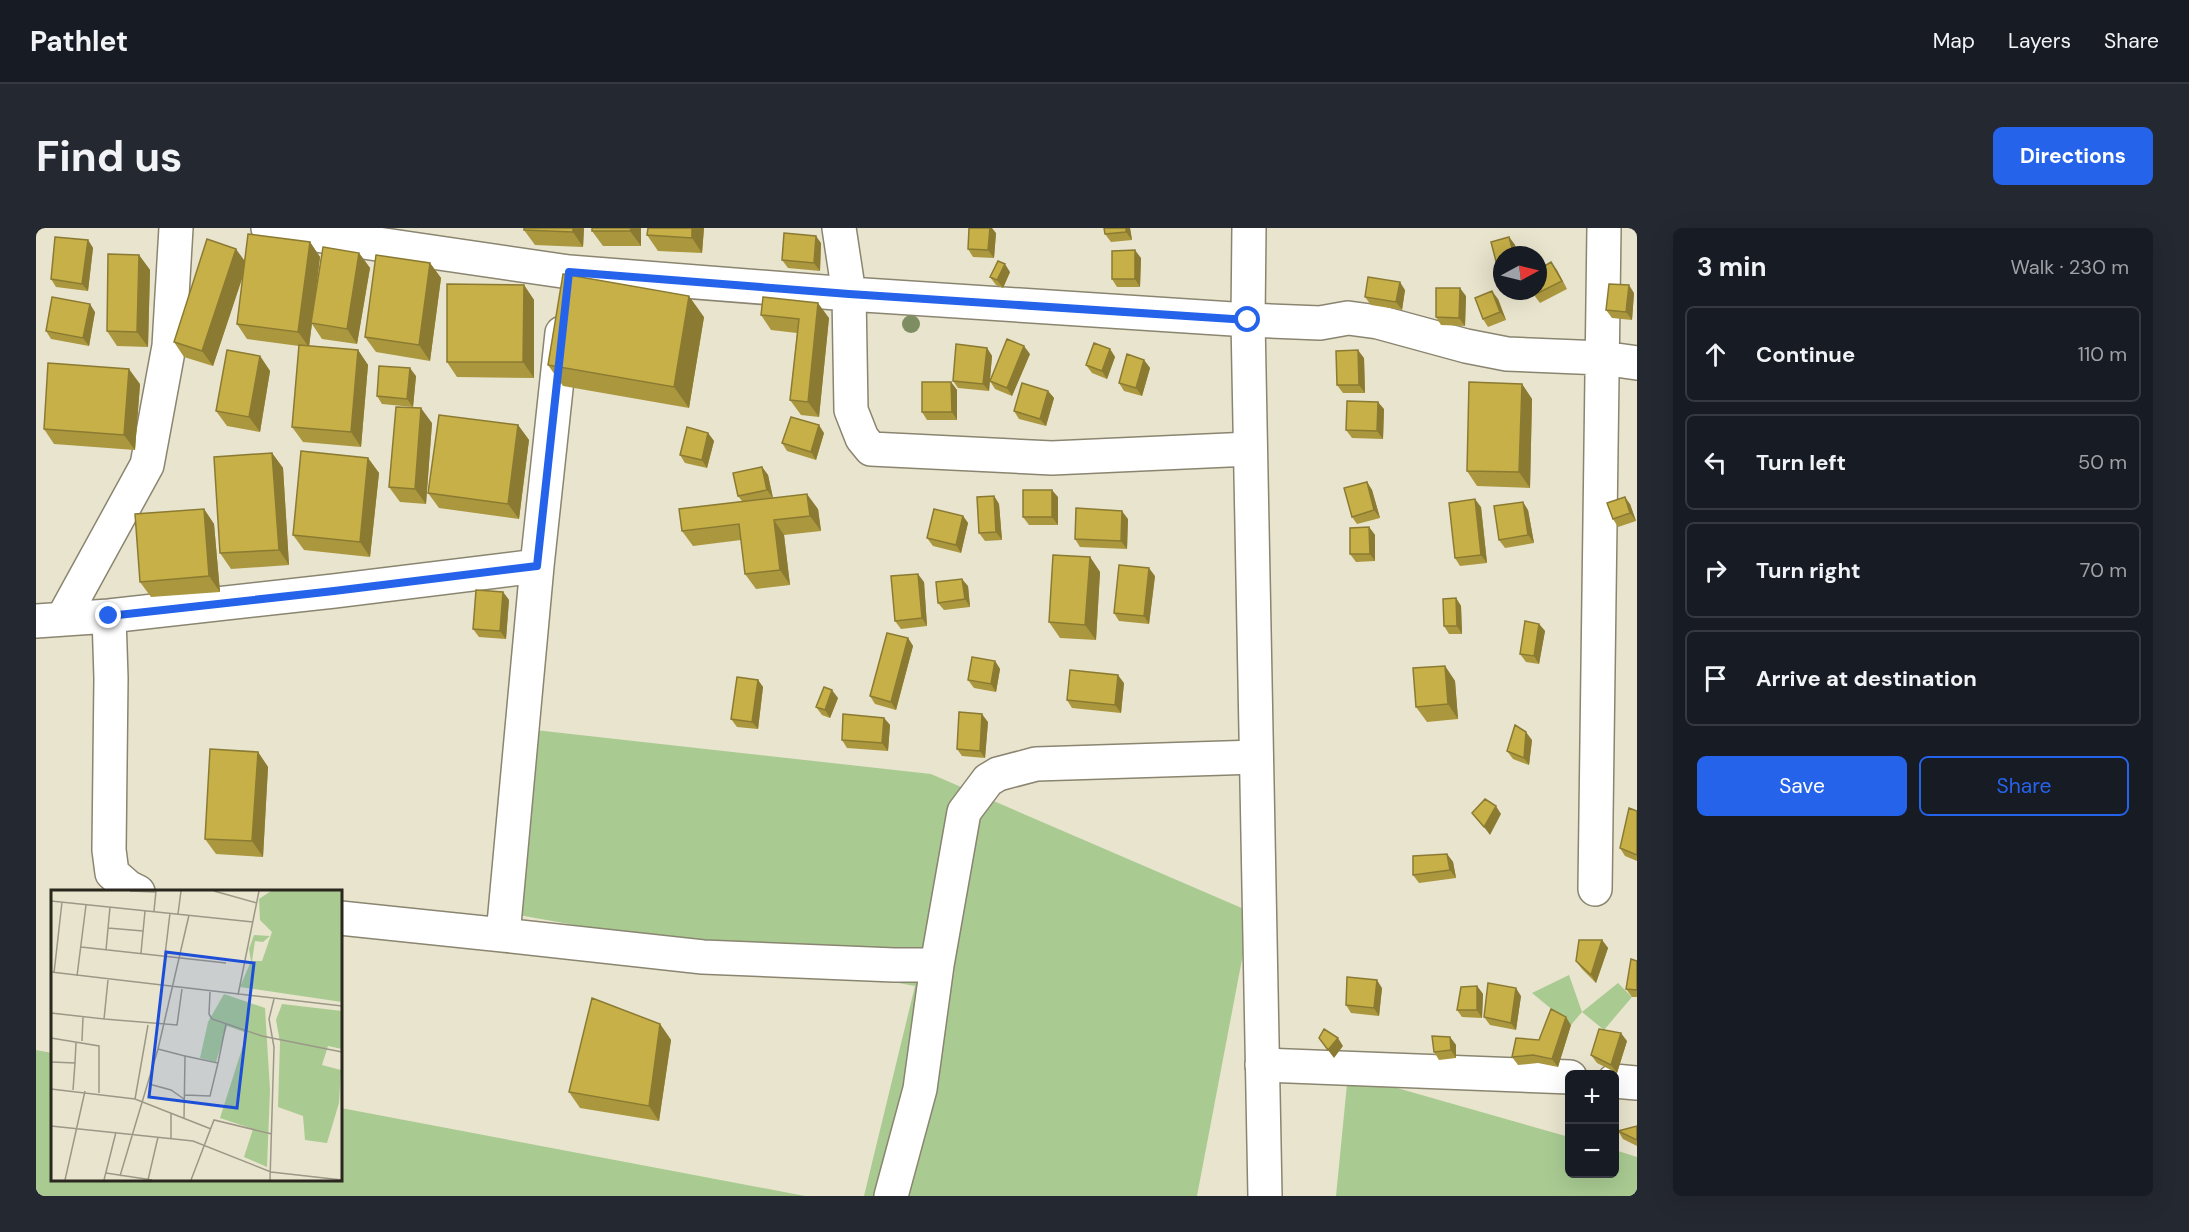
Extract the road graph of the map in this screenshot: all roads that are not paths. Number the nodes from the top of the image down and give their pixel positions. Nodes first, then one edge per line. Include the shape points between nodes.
1 (176, 228) edge
2 (268, 228) edge
3 (839, 228) edge
4 (1249, 228) edge
5 (1604, 228) edge
6 (569, 272) junction
7 (849, 294) junction
8 (1248, 320) junction
9 (1602, 358) junction
10 (1637, 363) edge
11 (1250, 449) junction
12 (537, 566) junction
13 (109, 616) junction
14 (49, 620) edge
15 (1256, 757) junction
16 (1595, 889) dead end
17 (136, 890) edge
18 (342, 918) edge
19 (503, 935) junction
20 (937, 965) junction
21 (1262, 1065) junction
22 (1565, 1077) edge
23 (1619, 1081) edge
24 (1637, 1083) edge
25 (891, 1196) edge
26 (1265, 1196) edge

1 - 14 street via 169,346 147,465
2 - 6 street
3 - 7 street
4 - 8 street
5 - 9 street
6 - 7 street
6 - 12 street
7 - 8 street
7 - 11 street via 851,410 871,449 1052,458
8 - 9 street via 1320,323 1348,318 1507,354
8 - 11 street
9 - 10 street
9 - 16 street
11 - 15 street
12 - 13 street
12 - 19 street
13 - 14 street
13 - 17 street via 109,850 112,873
15 - 20 street via 1036,764 988,780 964,812
15 - 21 street
18 - 19 street
19 - 20 street via 703,957
20 - 25 street via 920,1089
21 - 22 street
21 - 26 street
23 - 24 street

